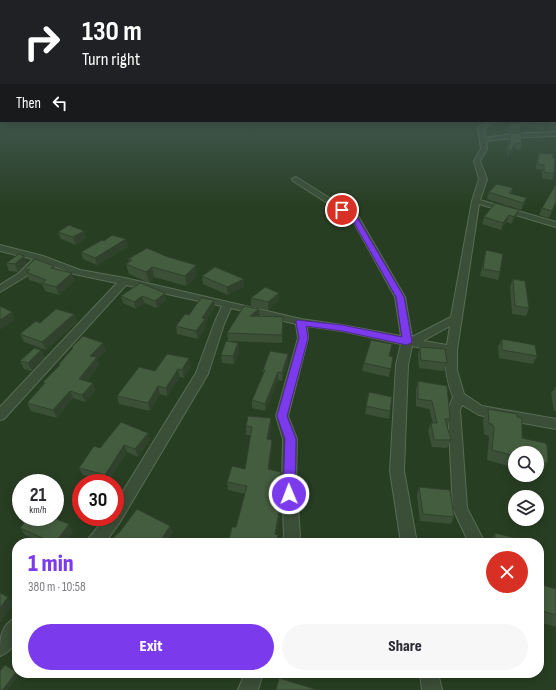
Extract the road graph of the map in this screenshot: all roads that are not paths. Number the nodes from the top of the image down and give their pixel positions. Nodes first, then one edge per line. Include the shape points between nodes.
1 (483, 141) edge
2 (296, 179) dead end
3 (476, 201) junction
4 (556, 225) edge
5 (0, 248) edge
6 (40, 258) junction
7 (125, 281) junction
8 (0, 289) edge
9 (228, 304) junction
10 (456, 319) junction
11 (300, 322) junction
12 (409, 342) junction
13 (451, 350) junction
14 (459, 398) junction
15 (0, 415) edge
16 (556, 424) edge
17 (124, 502) edge
18 (108, 526) edge
19 (99, 538) edge
20 (291, 538) edge
21 (408, 538) edge
22 (475, 538) edge
23 (12, 632) edge
24 (0, 647) edge
25 (252, 678) edge
26 (430, 678) edge
27 (248, 690) edge
28 (432, 690) edge

1 - 3 street via 484,149 477,161 483,179
2 - 12 street via 355,218 400,297
3 - 4 street
3 - 10 street
5 - 6 street
6 - 7 street via 77,272
6 - 8 street
7 - 9 street
7 - 15 street
9 - 11 street
9 - 17 street via 202,374
10 - 12 street
10 - 13 street
11 - 12 street
11 - 20 street via 304,338 282,416 290,439 288,480
12 - 13 street
12 - 21 street via 402,365 397,471
13 - 14 street via 451,370
14 - 16 street via 479,410
14 - 22 street via 454,410 458,494 460,508
18 - 19 street
23 - 24 street
25 - 27 street
26 - 28 street

